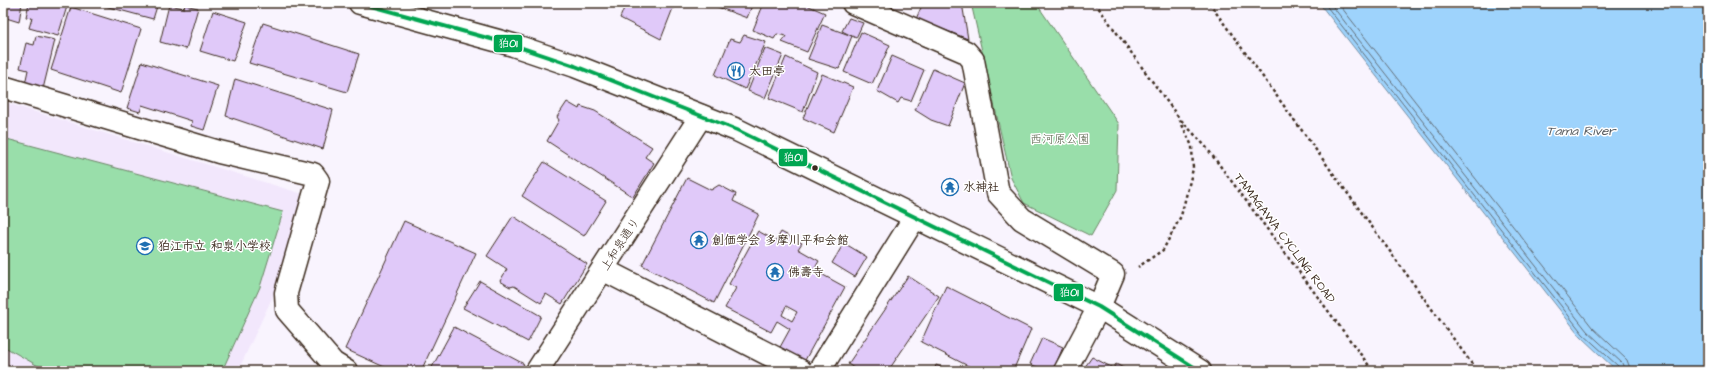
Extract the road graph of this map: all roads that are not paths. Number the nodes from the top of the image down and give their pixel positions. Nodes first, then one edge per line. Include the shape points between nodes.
1 (360, 3) edge
2 (853, 3) edge
3 (3, 87) edge
4 (702, 116) junction
5 (915, 217) junction
6 (604, 270) junction
7 (1099, 307) junction
8 (346, 371) edge
9 (537, 371) edge
10 (800, 371) edge
11 (819, 371) edge
12 (1065, 371) edge
13 (1200, 371) edge

1 - 4 street via 575,66
2 - 7 street via 966,52 972,60 998,193 1022,219 1113,274
3 - 8 street via 219,152 314,174 318,180 286,293 287,310 333,363
4 - 5 street via 737,130
4 - 6 street, 上和泉通り
5 - 7 street
5 - 11 street
6 - 9 street, 上和泉通り
6 - 10 street
7 - 12 street
7 - 13 street

